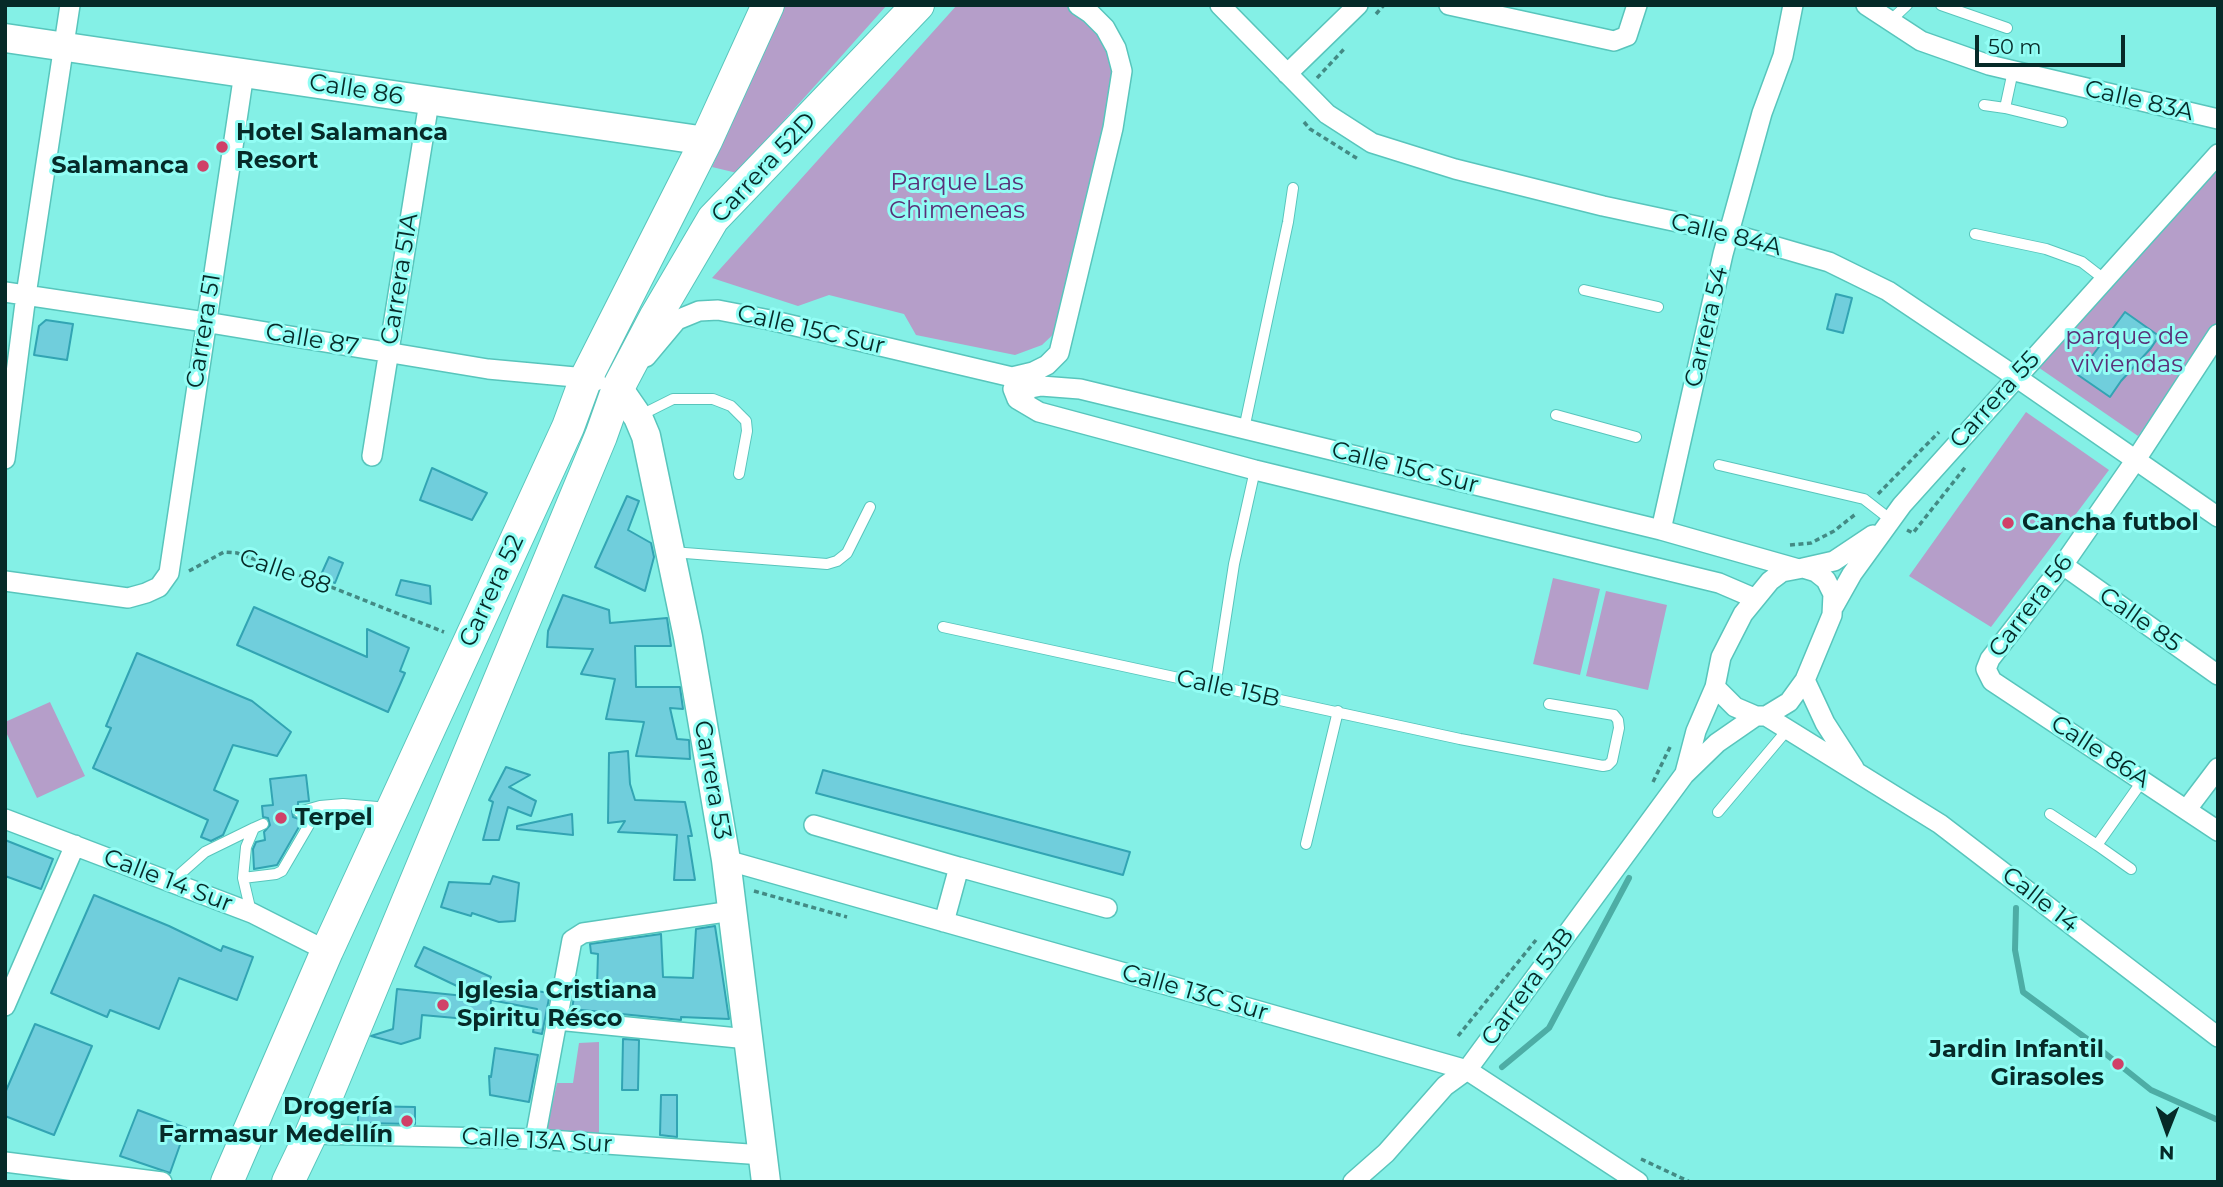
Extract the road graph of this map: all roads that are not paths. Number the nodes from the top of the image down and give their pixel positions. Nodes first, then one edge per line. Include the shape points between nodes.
1 (70, 5) edge
2 (768, 5) edge
3 (918, 5) edge
4 (1078, 5) edge
5 (1220, 5) edge
6 (1358, 5) edge
7 (1449, 5) edge
8 (1793, 5) edge
9 (1866, 5) edge
10 (1907, 5) edge
11 (1941, 5) edge
12 (1634, 15) edge
13 (1890, 21) junction
14 (2007, 28) dead end
15 (5, 38) edge
16 (64, 47) junction
17 (1295, 67) junction
18 (2013, 71) junction
19 (244, 73) junction
20 (429, 102) junction
21 (1984, 105) dead end
22 (2005, 108) junction
23 (2218, 119) edge
24 (2062, 122) dead end
25 (706, 141) junction
26 (2218, 154) edge
27 (1293, 188) dead end
28 (1729, 233) junction
29 (1975, 234) dead end
30 (2104, 279) junction
31 (1584, 290) dead end
32 (5, 292) edge
33 (26, 295) junction
34 (1658, 307) dead end
35 (205, 322) junction
36 (2215, 344) edge
37 (388, 353) junction
38 (1059, 353) junction
39 (1012, 377) junction
40 (2016, 377) junction
41 (586, 378) junction
42 (618, 388) junction
43 (1080, 389) junction
44 (1017, 399) junction
45 (1556, 415) dead end
46 (638, 417) junction
47 (1244, 429) junction
48 (1636, 436) dead end
49 (372, 456) dead end
50 (5, 459) edge
51 (2135, 461) junction
52 (1719, 465) dead end
53 (1255, 470) junction
54 (739, 474) dead end
55 (870, 507) dead end
56 (2218, 517) edge
57 (1889, 522) junction
58 (1661, 530) junction
59 (671, 552) junction
60 (2063, 565) junction
61 (1799, 568) junction
62 (5, 581) edge
63 (1754, 598) junction
64 (1834, 606) junction
65 (943, 627) dead end
66 (1986, 669) joint
67 (2218, 675) edge
68 (1805, 680) junction
69 (1215, 687) junction
70 (1715, 687) junction
71 (1549, 704) dead end
72 (1338, 711) junction
73 (1761, 716) junction
74 (1788, 729) junction
75 (2218, 768) edge
76 (1856, 772) junction
77 (1684, 775) junction
78 (2143, 780) junction
79 (320, 806) junction
80 (392, 808) junction
81 (2187, 809) junction
82 (1718, 811) dead end
83 (299, 812) dead end
84 (2050, 814) dead end
85 (5, 819) edge
86 (814, 825) dead end
87 (2218, 831) edge
88 (1306, 844) dead end
89 (75, 845) junction
90 (2097, 845) junction
91 (726, 860) junction
92 (959, 867) junction
93 (2131, 869) dead end
94 (243, 878) junction
95 (171, 882) junction
96 (1107, 908) dead end
97 (732, 911) junction
98 (252, 914) junction
99 (944, 922) junction
100 (327, 951) junction
101 (5, 1006) edge
102 (557, 1020) junction
103 (2218, 1037) edge
104 (748, 1039) junction
105 (1467, 1070) junction
106 (312, 1133) junction
107 (535, 1139) junction
108 (5, 1162) edge
109 (768, 1174) edge
110 (162, 1182) edge
111 (228, 1182) edge
112 (288, 1182) edge
113 (1353, 1182) edge
114 (1638, 1182) edge

1 - 16 street
2 - 25 main road, Carrera 52
3 - 42 main road, Carrera 52D via 713,219
4 - 38 street via 1105,28 1122,71
5 - 17 street, Calle 84A
6 - 17 street
7 - 12 street via 1614,40 1627,36
8 - 28 street, Carrera 54 via 1783,56
9 - 13 street, Calle 83A
10 - 13 lane
11 - 14 lane
13 - 18 street, Calle 83A via 1921,41
15 - 16 street, Calle 86
16 - 19 street, Calle 86
16 - 33 street
17 - 28 street, Calle 84A via 1327,114 1372,143 1468,172
18 - 22 lane
18 - 23 street, Calle 83A
19 - 20 street, Calle 86
19 - 35 street, Carrera 51
20 - 25 street, Calle 86
20 - 37 street, Carrera 51A
21 - 22 lane
22 - 24 lane
25 - 41 main road, Carrera 52
26 - 30 street, Carrera 55
27 - 47 lane
28 - 40 street, Calle 84A via 1829,262 1888,291
28 - 58 street, Carrera 54
29 - 30 lane via 2046,249 2082,262
30 - 40 street, Carrera 55
31 - 34 lane
32 - 33 street, Calle 87
33 - 35 street, Calle 87
33 - 50 street
35 - 37 street, Calle 87
35 - 62 street, Carrera 51 via 169,573 159,587 128,598
36 - 51 street, Carrera 56
37 - 41 street, Calle 87
37 - 49 street, Carrera 51A
38 - 39 street via 1047,365
38 - 43 street via 1061,368
39 - 42 street, Calle 15C Sur via 718,310 699,311 677,320
39 - 44 street
40 - 51 street, Calle 84A
40 - 57 street, Carrera 55
41 - 42 street, Calle 87
41 - 80 main road, Carrera 52 via 568,427
42 - 46 street, Carrera 53
42 - 106 main road, Carrera 52
43 - 44 street, Calle 15C Sur via 1041,386
43 - 47 street, Calle 15C Sur
44 - 53 street, Calle 15C Sur via 1039,412
45 - 48 lane
46 - 54 lane via 673,399 713,399 731,406 746,421
46 - 59 street, Carrera 53
47 - 58 street, Calle 15C Sur
51 - 56 street, Calle 84A
51 - 60 street, Carrera 56
52 - 57 lane via 1864,499
53 - 63 street, Calle 15C Sur via 1710,580
53 - 69 lane
55 - 59 lane via 846,553 827,564
57 - 61 street, Carrera 55 via 1834,561
57 - 64 street, Carrera 55
58 - 61 street, Calle 15C Sur
59 - 91 street, Carrera 53
60 - 66 street, Carrera 56
60 - 67 street, Calle 85
61 - 63 street, Carrera 53B via 1782,572
61 - 64 street via 1826,580
63 - 70 street, Carrera 53B via 1721,657
64 - 68 street, Carrera 55
65 - 69 lane, Calle 15B
66 - 78 street, Calle 86A via 1992,681
68 - 73 street, Carrera 53B via 1790,702
68 - 76 street
69 - 72 lane, Calle 15B
70 - 73 street via 1735,707
70 - 77 street, Carrera 53B
71 - 72 lane, Calle 15B via 1614,715 1619,728 1612,761 1603,766
72 - 88 lane
73 - 74 street
73 - 77 street, Carrera 53B via 1717,743
74 - 76 street
74 - 82 lane
75 - 81 street
76 - 103 street, Calle 14 via 1940,824
77 - 105 street, Carrera 53B
78 - 81 street, Calle 86A
78 - 90 lane
79 - 80 lane
79 - 83 lane
79 - 94 lane via 282,871
80 - 100 main road, Carrera 52
81 - 87 street, Calle 86A
84 - 90 lane
85 - 89 street, Calle 14 Sur
86 - 92 street
89 - 95 street, Calle 14 Sur
89 - 101 street
90 - 93 lane
91 - 97 street, Carrera 53
91 - 99 street, Calle 13C Sur
92 - 96 street
92 - 99 street
94 - 95 lane via 246,847 258,826 205,852
94 - 98 lane
95 - 98 street, Calle 14 Sur
97 - 102 street via 583,933 572,940
97 - 104 street, Carrera 53
98 - 100 street, Calle 14 Sur
99 - 105 street, Calle 13C Sur
100 - 111 main road, Carrera 52
102 - 104 street
102 - 107 street
104 - 109 street, Carrera 53
105 - 113 street, Carrera 53B via 1445,1086 1386,1153
105 - 114 street, Calle 13C Sur
106 - 107 street, Calle 13A Sur
106 - 112 main road, Carrera 52
107 - 109 street, Calle 13A Sur
108 - 110 street

